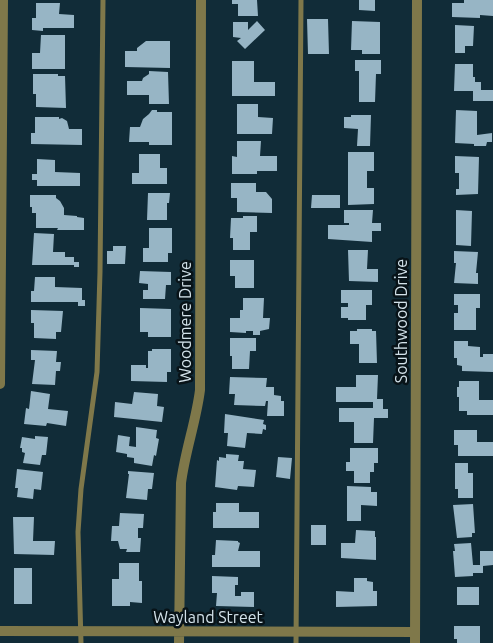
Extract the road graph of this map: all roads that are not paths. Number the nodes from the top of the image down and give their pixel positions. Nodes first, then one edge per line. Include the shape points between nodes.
1 (4, 0) edge
2 (103, 0) edge
3 (202, 0) edge
4 (301, 0) edge
5 (418, 0) edge
6 (0, 384) edge
7 (0, 631) edge
8 (296, 631) junction
9 (81, 632) junction
10 (179, 632) junction
11 (415, 632) junction
12 (81, 643) edge
13 (179, 643) edge
14 (296, 643) edge
15 (415, 643) edge

1 - 6 street
2 - 9 lane via 97,372 78,523
3 - 10 street, Woodmere Drive via 200,390 181,483
4 - 8 lane
5 - 11 street, Southwood Drive
7 - 9 street, Wayland Street
8 - 10 street, Wayland Street
8 - 11 street, Wayland Street
8 - 14 lane
9 - 10 street, Wayland Street
9 - 12 lane
10 - 13 street, Woodmere Drive
11 - 15 street, Southwood Drive

